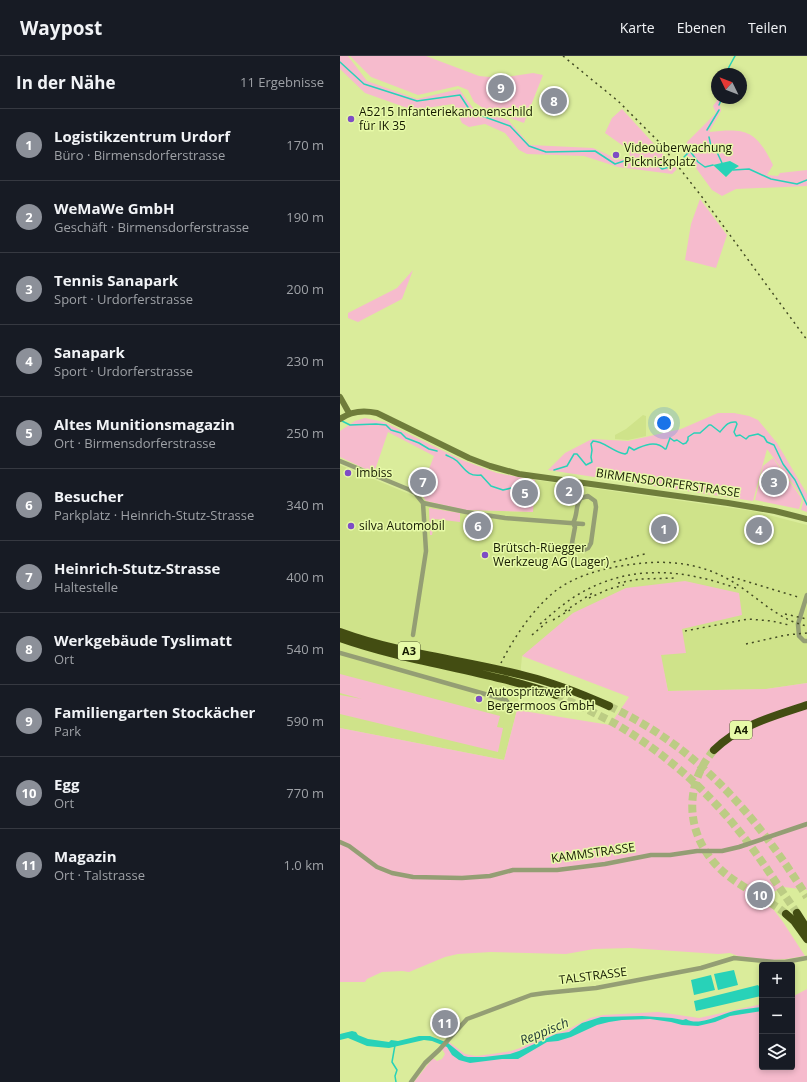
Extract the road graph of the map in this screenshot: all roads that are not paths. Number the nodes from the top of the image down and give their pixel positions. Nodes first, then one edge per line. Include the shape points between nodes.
1 (340, 397) edge
2 (345, 416) edge
3 (340, 461) edge
4 (423, 503) junction
5 (807, 519) edge
6 (573, 523) junction
7 (583, 524) dead end
8 (807, 595) edge
9 (340, 632) edge
10 (413, 635) dead end
11 (340, 638) edge
12 (807, 641) edge
13 (340, 653) edge
14 (556, 695) tunnel mouth
15 (509, 704) dead end
16 (807, 705) edge
17 (609, 706) tunnel mouth
18 (714, 750) tunnel mouth
19 (807, 824) edge
20 (340, 842) edge
21 (797, 913) tunnel mouth
22 (786, 914) tunnel mouth
23 (803, 927) edge
24 (807, 939) edge
25 (807, 958) edge
26 (411, 1082) edge

1 - 2 main road, BIRMENSDORFERSTRASSE
2 - 5 main road, BIRMENSDORFERSTRASSE via 367,411 381,414 469,458 519,474 752,506
3 - 4 street via 410,490
4 - 6 street via 491,516
4 - 10 street via 427,543
6 - 6 street via 578,501 588,496 595,501 591,543 582,551 572,544 575,527
6 - 7 street
8 - 12 street via 798,627 800,639
9 - 17 highway, A3 via 390,647 526,676
11 - 14 highway, A3 via 411,659 502,678
13 - 15 street via 506,700
16 - 18 highway, A4 via 746,727
19 - 20 street, KAMMSTRASSE via 722,851 650,855 557,870 514,870 490,876 462,878 413,877 392,873 377,867
21 - 23 highway
22 - 23 highway
23 - 24 highway
25 - 26 street, TALSTRASSE via 774,962 734,958 701,968 596,988 534,994 469,1018 425,1063

